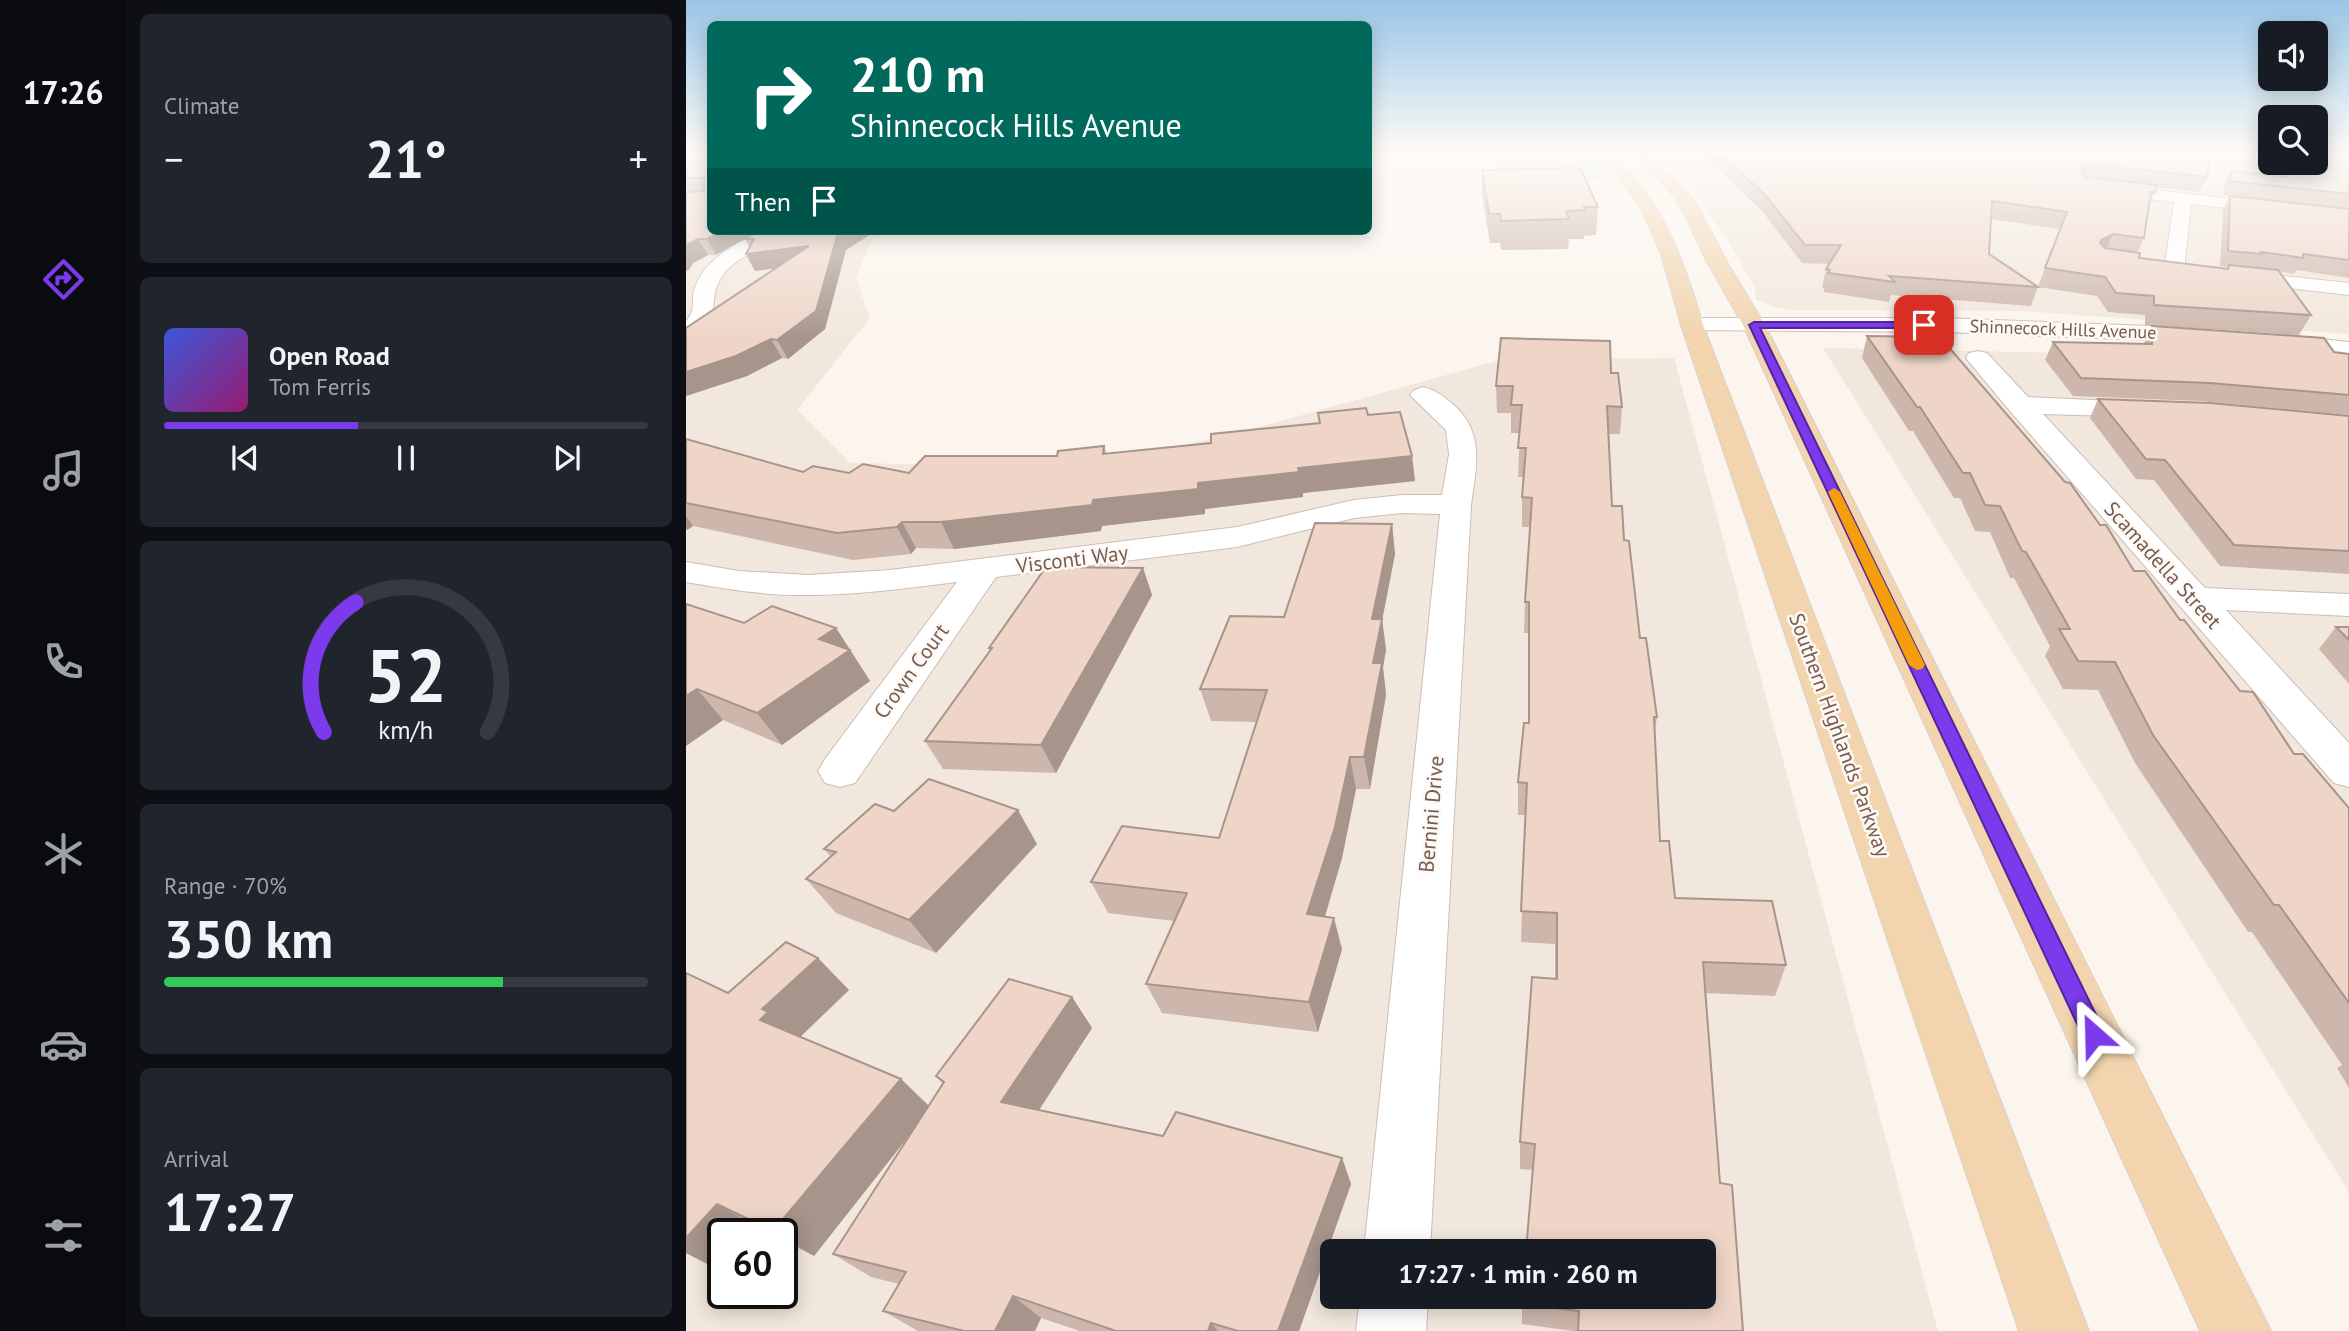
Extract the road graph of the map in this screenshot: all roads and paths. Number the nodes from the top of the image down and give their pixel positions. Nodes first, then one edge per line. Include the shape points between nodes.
1 (1654, 215) edge
2 (1694, 215) edge
3 (2181, 215) edge
4 (2331, 215) edge
5 (2349, 217) edge
6 (770, 235) edge
7 (2174, 270) edge
8 (2215, 275) edge
9 (2296, 284) junction
10 (2345, 293) edge
11 (2311, 303) dead end
12 (2326, 321) dead end
13 (1692, 325) junction
14 (1754, 325) junction
15 (686, 332) edge
16 (2229, 337) edge
17 (2254, 339) edge
18 (2349, 348) edge
19 (1978, 358) dead end
20 (1423, 395) dead end
21 (2019, 405) junction
22 (2172, 410) edge
23 (1456, 505) junction
24 (983, 571) junction
25 (686, 572) edge
26 (2193, 598) junction
27 (2349, 605) edge
28 (840, 771) dead end
29 (2349, 771) edge
30 (1398, 1239) edge
31 (1393, 1309) edge
32 (1391, 1331) edge
33 (2054, 1331) edge
34 (2236, 1331) edge

1 - 13 main road, Southern Highlands Parkway via 1679,275
2 - 14 main road
3 - 7 street
4 - 5 street
6 - 15 street via 715,273 707,285 704,314
8 - 9 street
9 - 10 street
9 - 11 street
12 - 18 street
13 - 14 street, Shinnecock Hills Avenue
13 - 33 main road, Southern Highlands Parkway
14 - 16 street, Shinnecock Hills Avenue via 2022,326
14 - 34 main road
17 - 18 street
19 - 21 street, Scamadella Street
20 - 23 street, Bernini Drive via 1446,409 1460,425 1464,445
21 - 22 street
21 - 26 street, Scamadella Street
23 - 24 street, Visconti Way via 1354,509 1237,537
23 - 30 street, Bernini Drive
24 - 25 street, Visconti Way via 808,585
24 - 28 street, Crown Court
26 - 27 street
26 - 29 street, Scamadella Street
31 - 32 street

